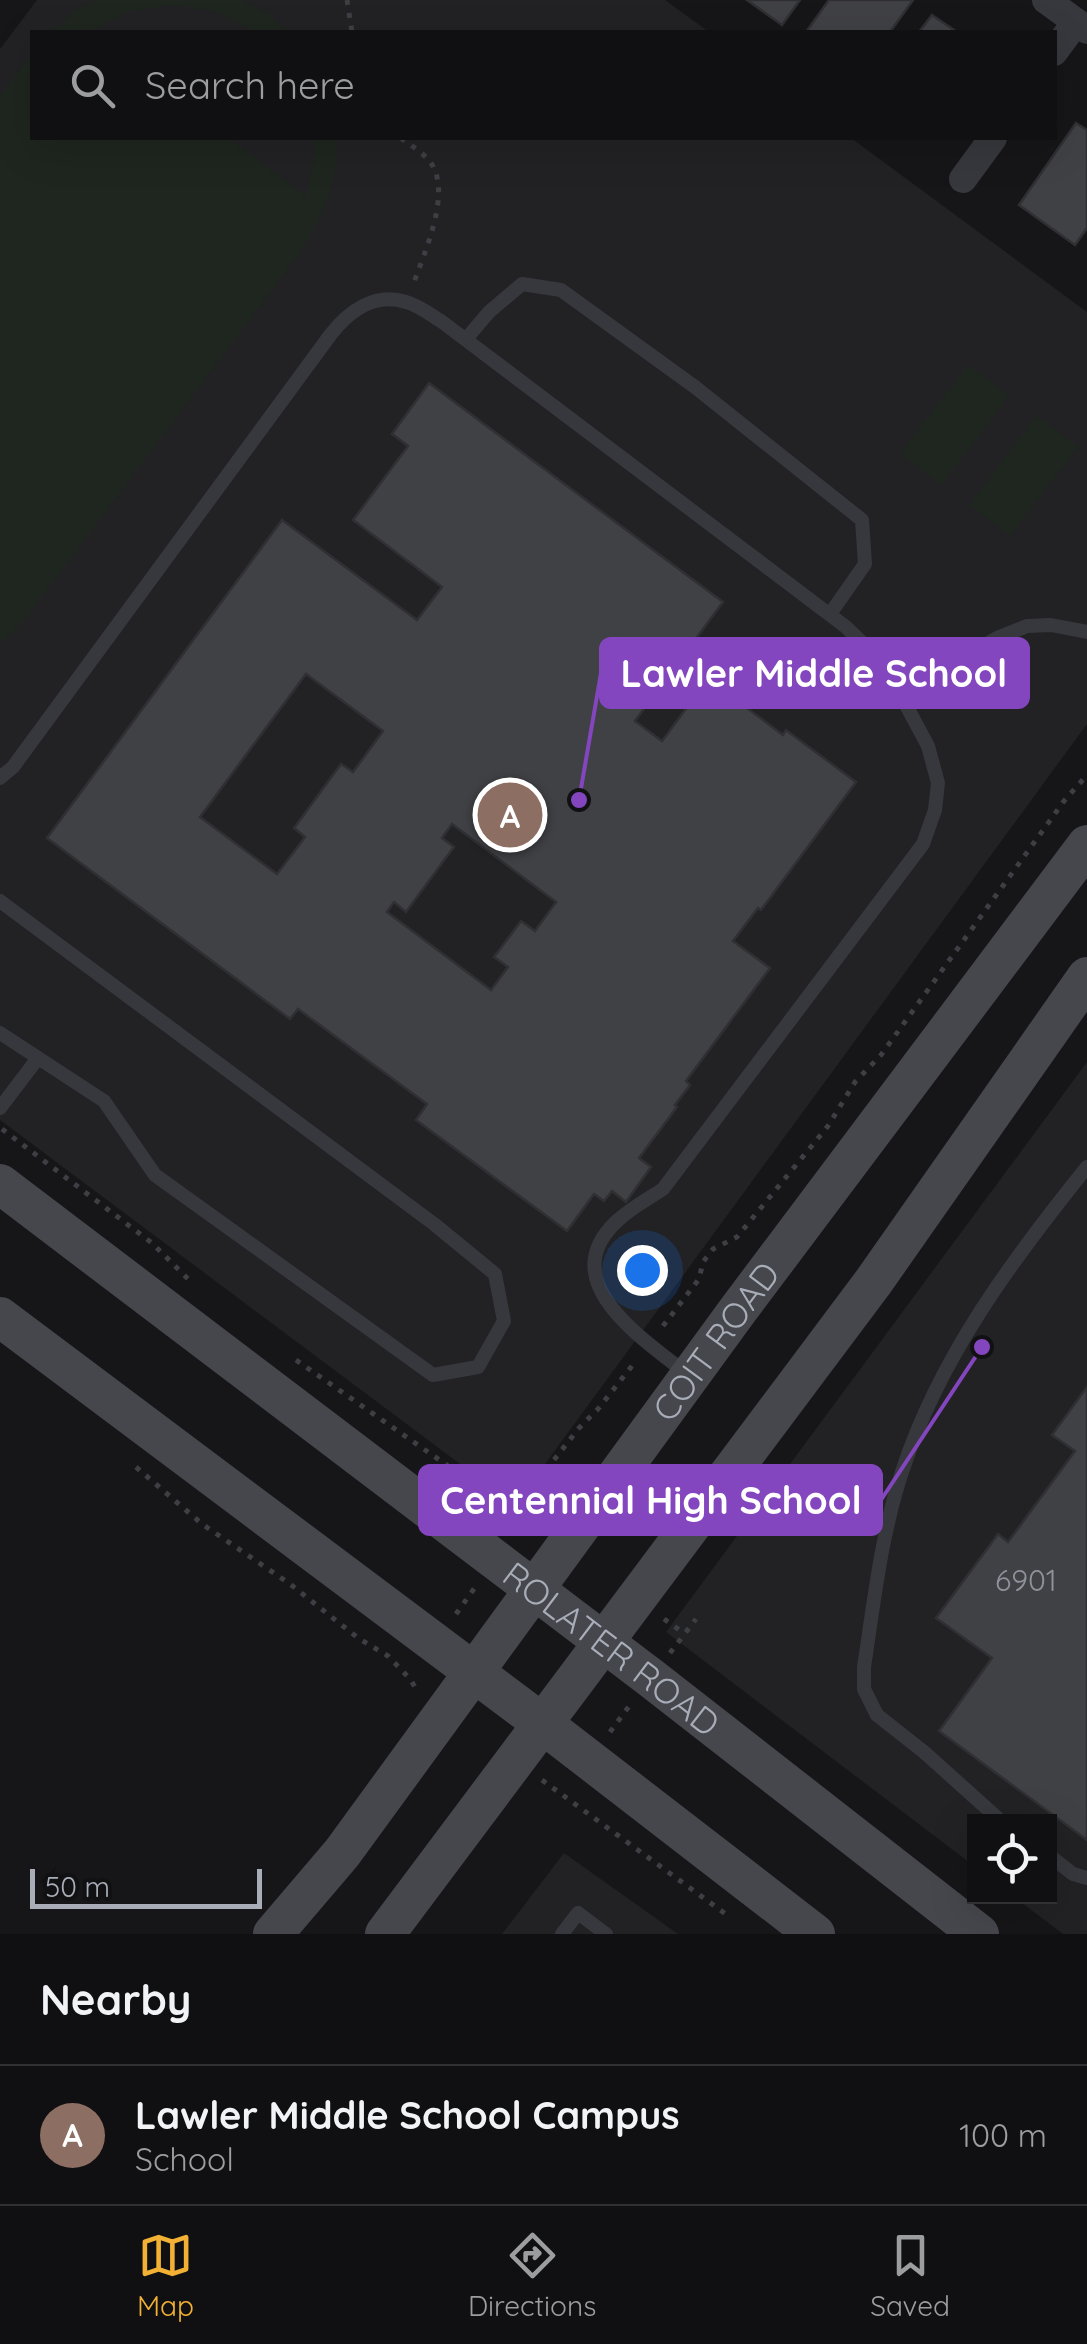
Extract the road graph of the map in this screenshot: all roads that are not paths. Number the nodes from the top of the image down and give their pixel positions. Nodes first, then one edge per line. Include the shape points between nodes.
1 (1046, 0) edge
2 (1082, 26) edge
3 (1057, 49) edge
4 (992, 140) edge
5 (963, 180) dead end
6 (466, 339) junction
7 (830, 614) junction
8 (1087, 632) edge
9 (899, 693) junction
10 (0, 778) edge
11 (1087, 845) edge
12 (0, 901) edge
13 (1087, 977) edge
14 (0, 1033) edge
15 (38, 1058) junction
16 (0, 1108) edge
17 (1087, 1167) edge
18 (0, 1184) edge
19 (0, 1317) edge
20 (690, 1376) junction
21 (534, 1590) junction
22 (603, 1642) junction
23 (474, 1673) junction
24 (543, 1724) junction
25 (993, 1814) edge
26 (1057, 1861) edge
27 (1087, 1878) edge
28 (274, 1934) edge
29 (385, 1934) edge
30 (562, 1934) edge
31 (606, 1934) edge
32 (815, 1934) edge
33 (980, 1934) edge

1 - 2 street
2 - 3 street
4 - 5 street
6 - 7 lane
6 - 7 lane via 522,284 561,290 696,387 862,520 865,564
6 - 10 lane via 408,302 386,299 345,316
7 - 9 lane via 884,664
8 - 9 lane via 1026,626
9 - 20 lane via 928,746 938,783 923,844 663,1189 616,1222 598,1248 602,1297 620,1320
11 - 20 main road, COIT ROAD
12 - 15 lane via 495,1274 504,1321 478,1367 434,1374 155,1174 104,1101
13 - 22 main road via 874,1281
14 - 15 lane
15 - 16 lane
17 - 25 lane via 992,1292 914,1437 892,1507 864,1667 864,1690 876,1715
18 - 21 main road, ROLATER ROAD
19 - 23 main road
20 - 21 main road, COIT ROAD
21 - 22 main road, ROLATER ROAD
21 - 23 main road, COIT ROAD
22 - 24 main road
22 - 33 main road, ROLATER ROAD
23 - 24 main road
23 - 28 main road, COIT ROAD
24 - 29 main road
24 - 32 main road
26 - 27 lane
30 - 31 lane via 578,1912

